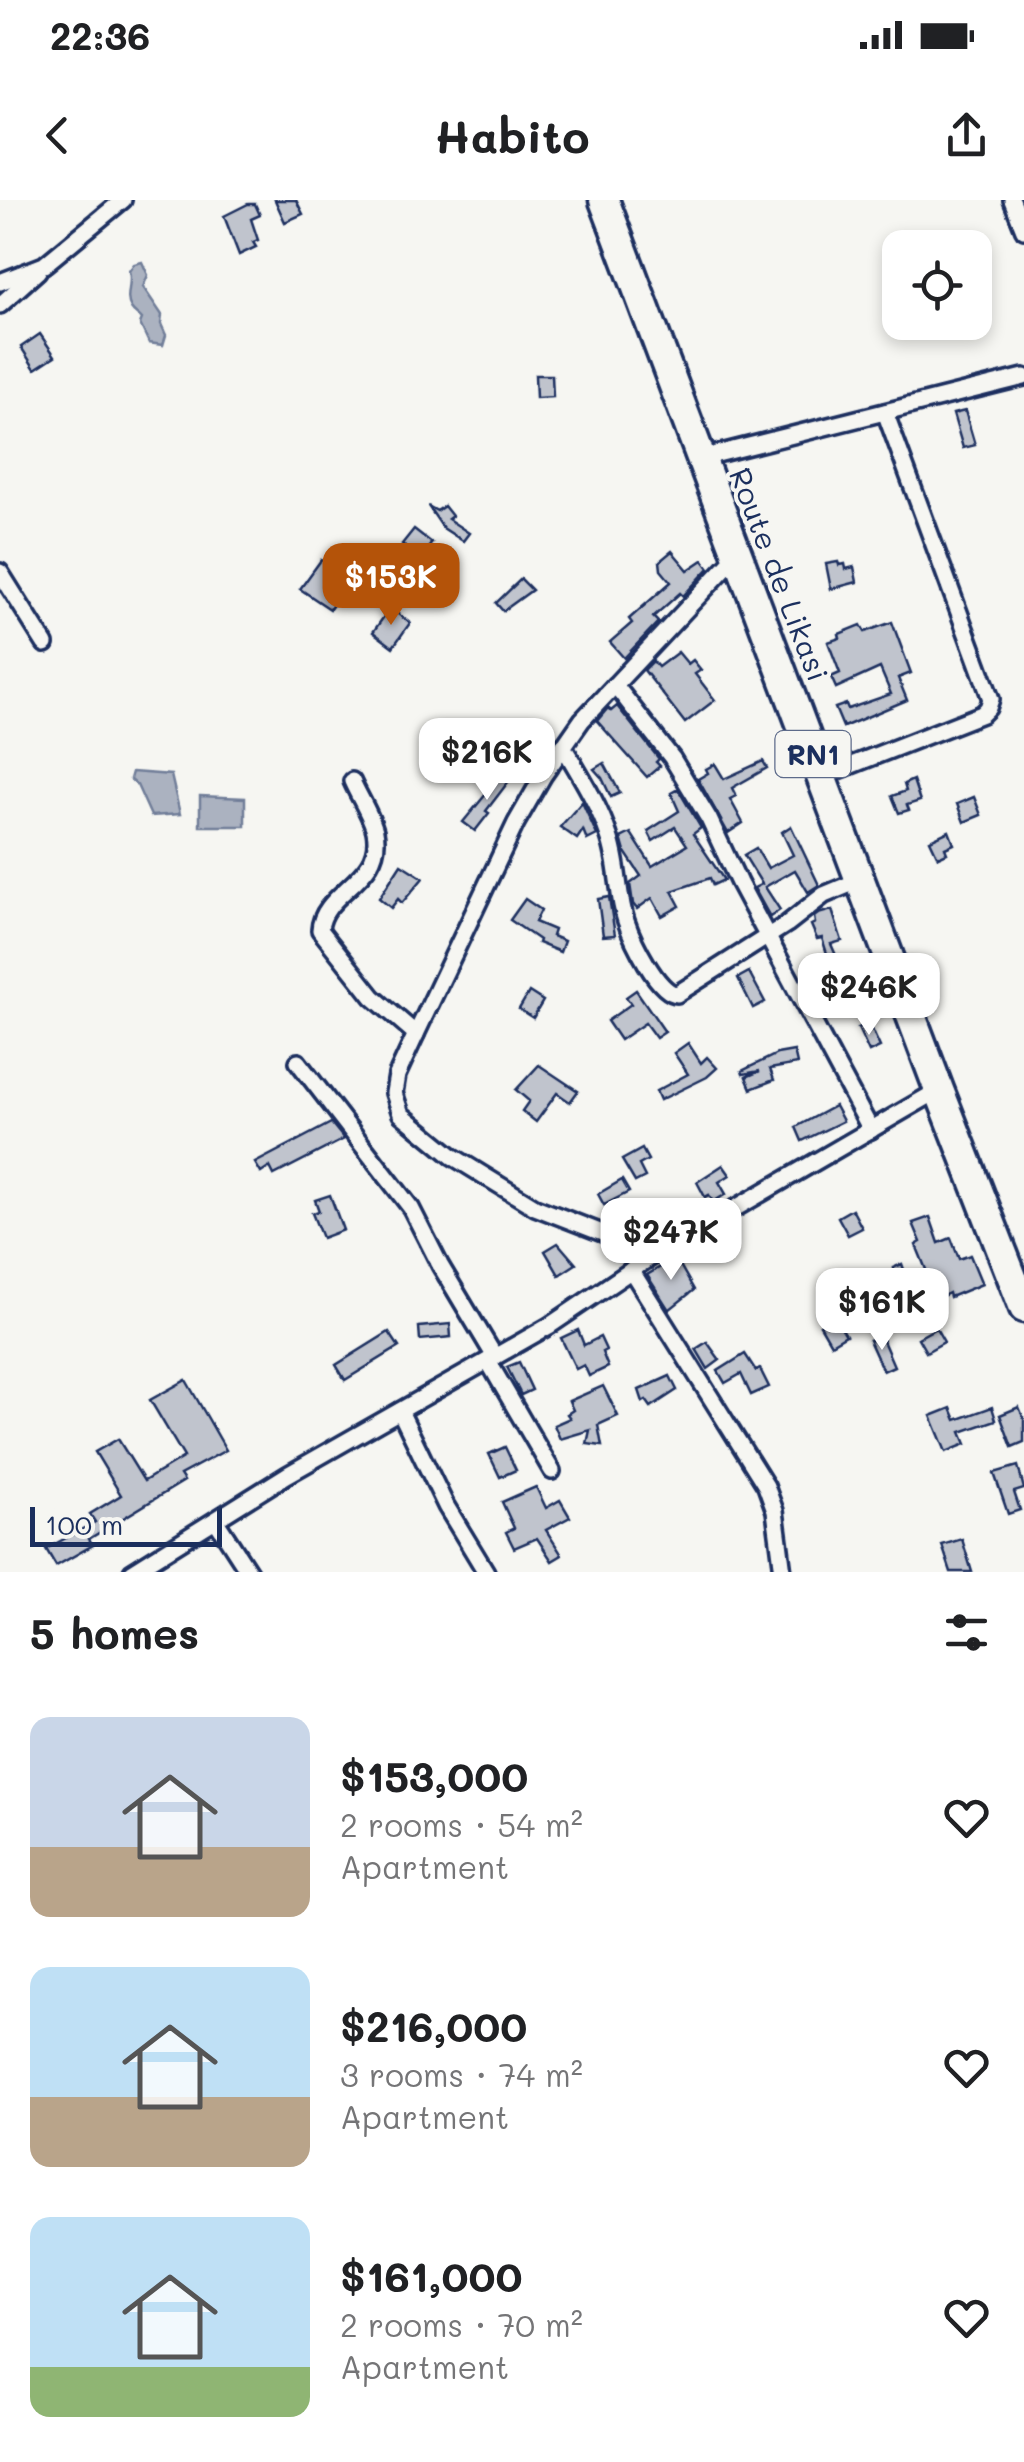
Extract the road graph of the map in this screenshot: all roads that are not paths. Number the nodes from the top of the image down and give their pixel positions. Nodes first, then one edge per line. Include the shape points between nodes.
1 (123, 200) edge
2 (604, 200) edge
3 (1012, 200) edge
4 (1024, 230) edge
5 (44, 266) junction
6 (0, 282) edge
7 (0, 305) edge
8 (1024, 377) edge
9 (886, 412) junction
10 (701, 458) junction
11 (738, 554) junction
12 (0, 572) edge
13 (44, 644) dead end
14 (615, 684) junction
15 (564, 746) junction
16 (821, 777) junction
17 (352, 781) dead end
18 (860, 880) junction
19 (766, 937) junction
20 (416, 1034) junction
21 (298, 1062) dead end
22 (938, 1090) junction
23 (871, 1130) junction
24 (648, 1259) junction
25 (631, 1270) junction
26 (1024, 1308) edge
27 (492, 1359) junction
28 (400, 1411) junction
29 (552, 1471) dead end
30 (216, 1521) junction
31 (132, 1572) edge
32 (249, 1572) edge
33 (486, 1572) edge
34 (783, 1572) edge

1 - 5 street
2 - 10 highway, Route de Likasi / RN1
3 - 4 street
5 - 6 street
5 - 7 street
8 - 9 street
9 - 10 street
9 - 16 street via 991,699 982,714
10 - 11 highway, Route de Likasi / RN1
11 - 14 street
11 - 16 highway, Route de Likasi / RN1
12 - 13 street
14 - 15 street
14 - 19 street via 709,818
15 - 19 street via 609,835 626,921 664,991 678,994
15 - 20 street via 516,823
16 - 18 highway, Route de Likasi / RN1
17 - 20 street via 376,845 364,874 327,908 320,930 373,997
18 - 19 street via 824,895
18 - 22 highway, Route de Likasi / RN1
19 - 23 street
20 - 24 street via 394,1093 408,1121 497,1186 623,1241
21 - 27 street via 411,1208
22 - 23 street
22 - 26 highway, Route de Likasi / RN1
23 - 24 street
24 - 25 street
25 - 27 street
25 - 34 street via 766,1486
27 - 28 street
27 - 29 street
28 - 30 street
28 - 33 street
30 - 31 street
30 - 32 street

